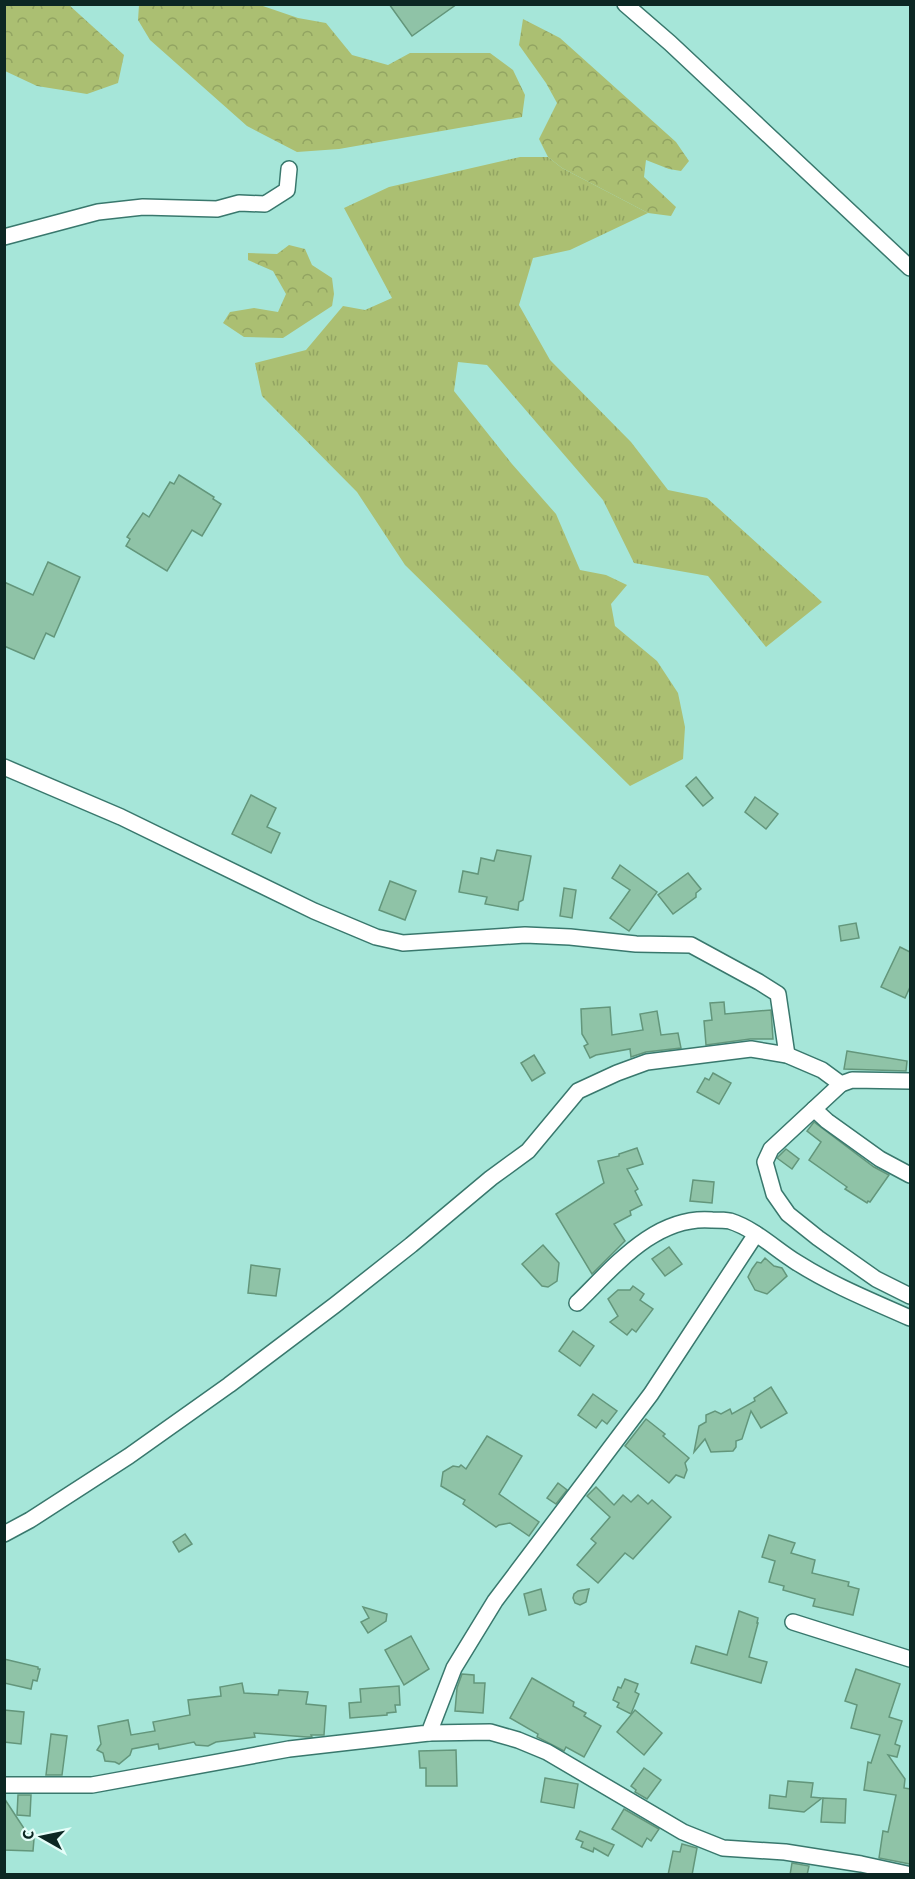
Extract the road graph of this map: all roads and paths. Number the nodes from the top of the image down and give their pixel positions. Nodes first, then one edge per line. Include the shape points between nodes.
1 (625, 4) edge
2 (289, 169) dead end
3 (4, 237) edge
4 (910, 268) edge
5 (4, 767) edge
6 (787, 1055) junction
7 (910, 1081) edge
8 (841, 1084) junction
9 (814, 1109) junction
10 (910, 1175) edge
11 (756, 1234) junction
12 (910, 1296) edge
13 (577, 1303) dead end
14 (910, 1318) edge
15 (4, 1534) edge
16 (793, 1622) dead end
17 (910, 1659) edge
18 (429, 1733) junction
19 (4, 1785) edge
20 (907, 1875) edge

1 - 4 street
2 - 3 street via 287,190 265,204 98,212
5 - 6 street via 121,817 376,937 403,943 525,935 691,945 778,994
6 - 8 street via 822,1070
6 - 15 street via 751,1049 647,1062 578,1091 528,1151 334,1305 129,1456
7 - 8 street via 852,1080
8 - 9 street
9 - 10 street via 880,1159
9 - 12 street via 771,1149 765,1162 774,1194 788,1214 818,1238 876,1279
11 - 13 street via 730,1221 697,1219 659,1231 625,1256
11 - 14 street via 834,1284
11 - 18 street via 651,1394 495,1601 454,1668
16 - 17 street
18 - 19 street via 290,1749 92,1785
18 - 20 street via 490,1732 518,1740 547,1752 682,1832 723,1848 784,1852

